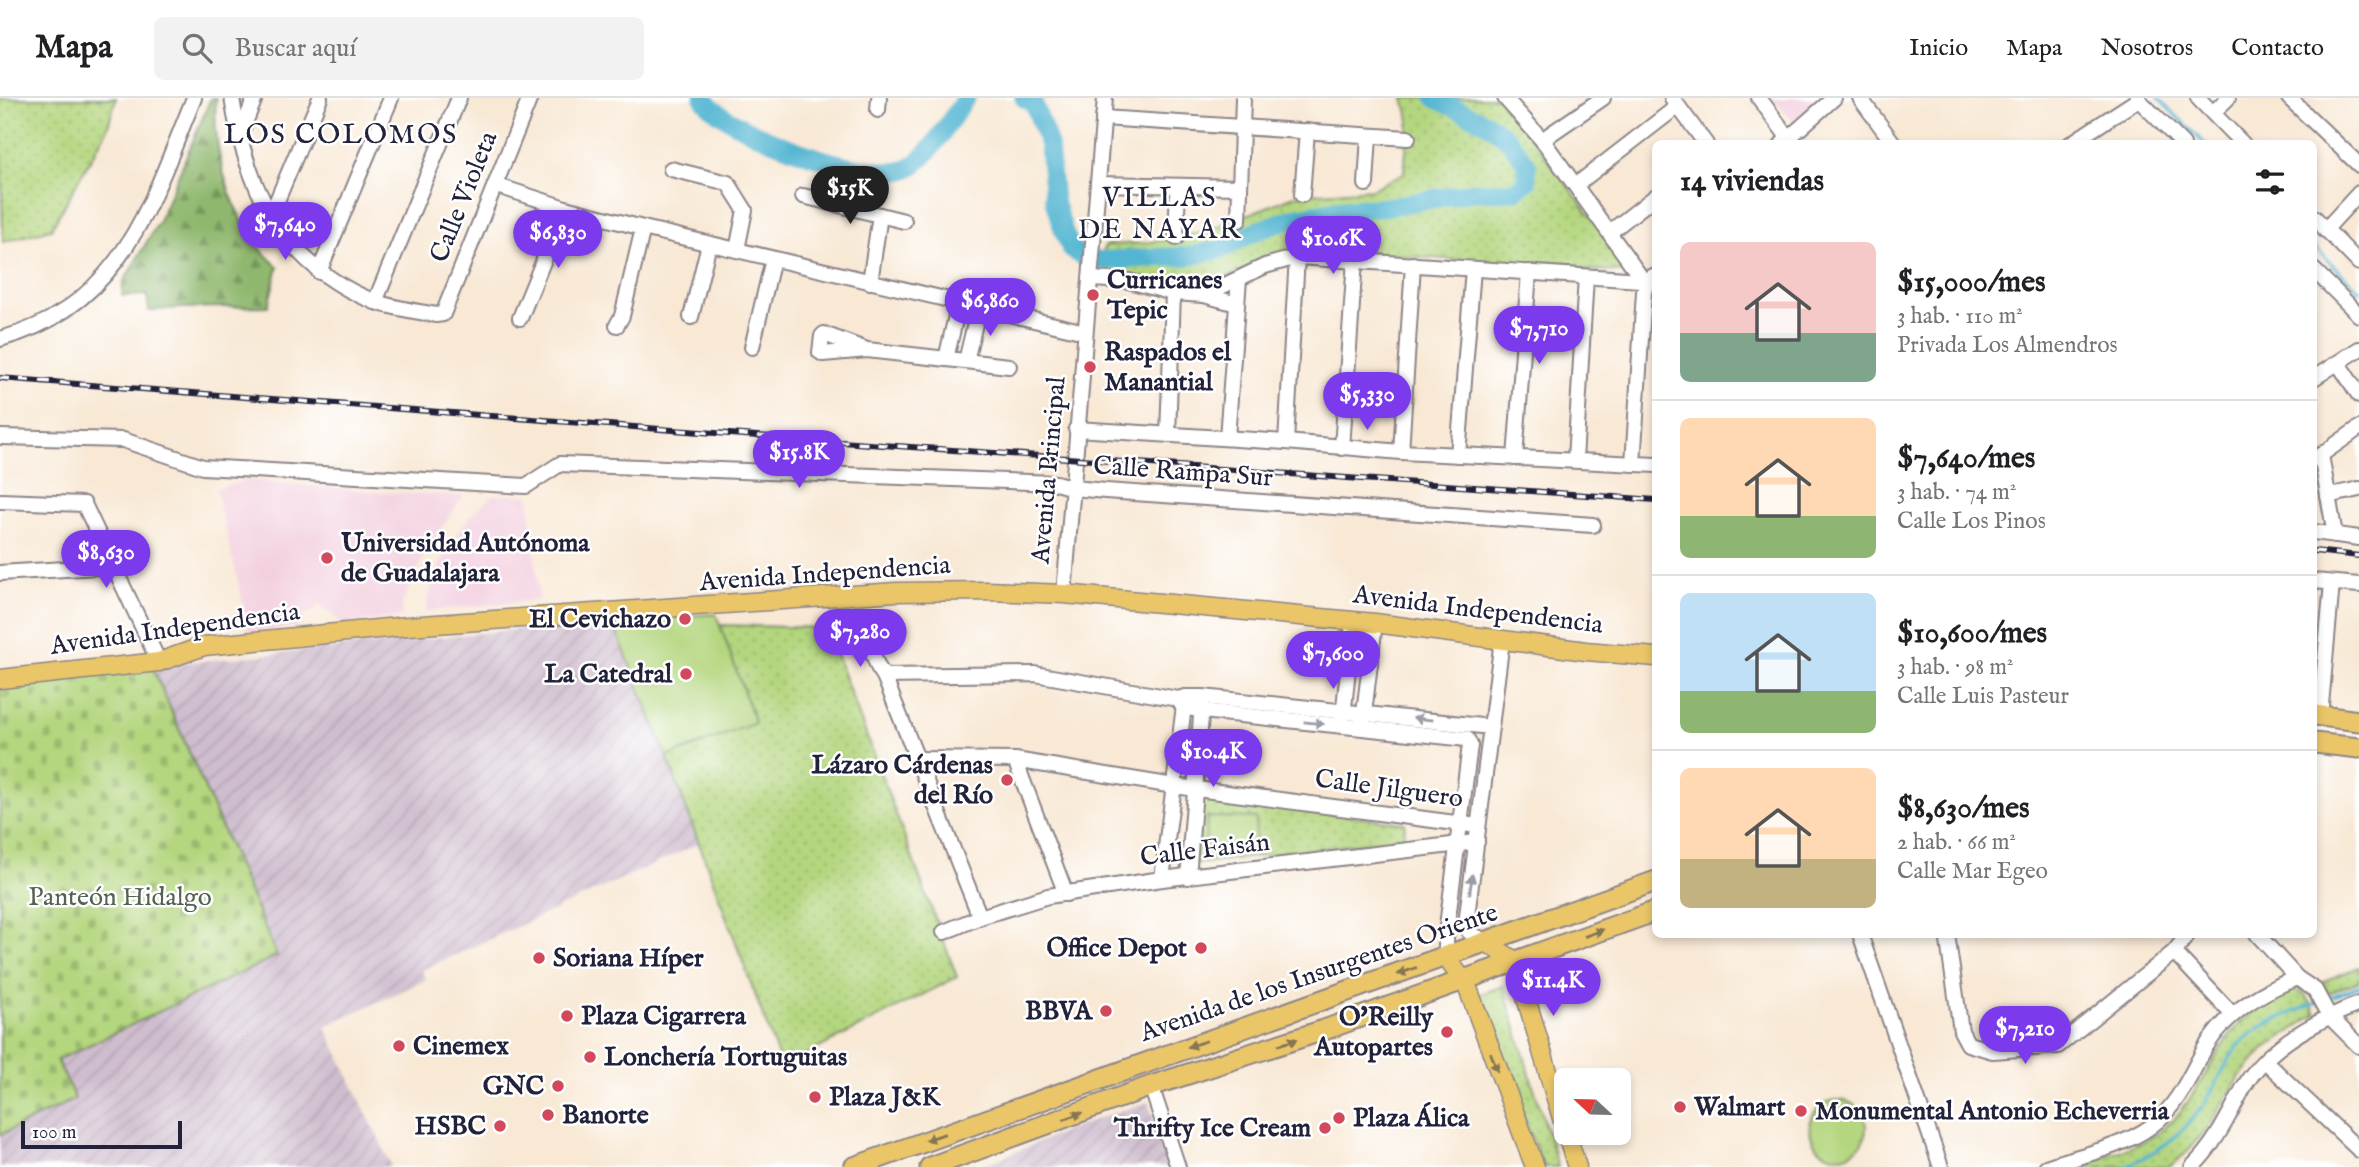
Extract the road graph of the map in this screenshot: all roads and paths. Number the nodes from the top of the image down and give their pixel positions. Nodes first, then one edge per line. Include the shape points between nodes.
1 (194, 98) edge
2 (232, 98) edge
3 (255, 98) edge
4 (320, 98) edge
5 (391, 98) edge
6 (459, 98) edge
7 (530, 98) edge
8 (1105, 98) edge
9 (1243, 98) edge
10 (1505, 98) edge
11 (1603, 98) edge
12 (1759, 98) edge
13 (1834, 98) edge
14 (1860, 98) edge
15 (2198, 98) edge
16 (2228, 98) edge
17 (2289, 98) edge
18 (2138, 99) edge
19 (1675, 102) edge
20 (2213, 113) junction
21 (1103, 118) junction
22 (1241, 126) junction
23 (1307, 131) junction
24 (240, 135) junction
25 (1369, 136) junction
26 (1408, 138) dead end
27 (1703, 140) edge
28 (1787, 140) edge
29 (1790, 140) edge
30 (1891, 140) edge
31 (2076, 140) edge
32 (2179, 140) edge
33 (2239, 140) edge
34 (1544, 142) junction
35 (2359, 165) edge
36 (671, 169) dead end
37 (1098, 184) junction
38 (1366, 184) dead end
39 (495, 185) junction
40 (1576, 185) junction
41 (1178, 186) junction
42 (1240, 187) junction
43 (2359, 193) edge
44 (1302, 195) dead end
45 (803, 196) dead end
46 (1652, 199) edge
47 (565, 208) junction
48 (271, 215) junction
49 (880, 215) junction
50 (1238, 220) dead end
51 (904, 221) dead end
52 (2317, 221) edge
53 (643, 228) junction
54 (2325, 230) junction
55 (1610, 232) junction
56 (1176, 238) dead end
57 (709, 244) junction
58 (737, 250) junction
59 (1297, 257) junction
60 (773, 259) junction
61 (1355, 260) junction
62 (2359, 263) edge
63 (1413, 264) junction
64 (1473, 269) junction
65 (319, 272) junction
66 (1529, 272) junction
67 (2317, 273) edge
68 (1586, 276) junction
69 (1090, 277) junction
70 (1238, 279) junction
71 (1650, 279) edge
72 (870, 282) junction
73 (1173, 293) junction
74 (1203, 295) junction
75 (375, 302) junction
76 (959, 303) junction
77 (1237, 304) junction
78 (979, 307) junction
79 (2359, 315) edge
80 (691, 317) dead end
81 (520, 318) dead end
82 (617, 325) dead end
83 (1085, 332) junction
84 (0, 339) edge
85 (752, 346) dead end
86 (867, 349) dead end
87 (2359, 349) edge
88 (946, 359) junction
89 (966, 361) junction
90 (2337, 363) junction
91 (1009, 366) dead end
92 (2317, 371) edge
93 (2359, 395) edge
94 (2359, 428) edge
95 (1076, 429) junction
96 (1168, 435) junction
97 (0, 437) edge
98 (1227, 438) junction
99 (1286, 442) junction
100 (1342, 448) junction
101 (1401, 452) junction
102 (1458, 455) junction
103 (1515, 458) junction
104 (2317, 458) edge
105 (1575, 460) junction
106 (1633, 464) junction
107 (1652, 466) edge
108 (1073, 488) junction
109 (2359, 489) edge
110 (2328, 495) junction
111 (0, 501) edge
112 (1592, 525) dead end
113 (2317, 532) edge
114 (2334, 535) junction
115 (2359, 538) edge
116 (114, 566) junction
117 (0, 573) edge
118 (2317, 582) edge
119 (2332, 583) junction
120 (2359, 585) edge
121 (1064, 594) junction
122 (1353, 621) junction
123 (1374, 623) junction
124 (1502, 640) junction
125 (869, 645) dead end
126 (1652, 657) edge
127 (159, 662) junction
128 (884, 676) junction
129 (0, 679) edge
130 (1182, 701) junction
131 (1202, 704) junction
132 (1343, 710) junction
133 (1363, 712) junction
134 (2317, 715) edge
135 (2359, 721) edge
136 (1343, 727) junction
137 (1490, 727) junction
138 (1362, 729) junction
139 (2317, 743) edge
140 (2359, 748) edge
141 (918, 759) junction
142 (1015, 760) junction
143 (1174, 786) junction
144 (1195, 788) junction
145 (1459, 823) junction
146 (1478, 826) junction
147 (1477, 842) junction
148 (1458, 843) junction
149 (1188, 877) junction
150 (1163, 879) junction
151 (1652, 882) edge
152 (1066, 894) junction
153 (1652, 913) edge
154 (980, 917) junction
155 (944, 932) dead end
156 (1861, 938) edge
157 (1948, 938) edge
158 (2185, 938) edge
159 (2261, 938) edge
160 (1486, 942) junction
161 (2174, 952) junction
162 (1446, 957) junction
163 (1516, 965) junction
164 (2297, 978) junction
165 (1464, 985) junction
166 (2359, 1004) edge
167 (2327, 1014) junction
168 (2233, 1015) junction
169 (1315, 1040) dead end
170 (2359, 1045) edge
171 (2265, 1061) junction
172 (1151, 1086) junction
173 (1554, 1092) edge
174 (1000, 1115) junction
175 (1008, 1138) junction
176 (1570, 1145) edge
177 (2359, 1150) edge
178 (856, 1167) edge
179 (930, 1167) edge
180 (1178, 1167) edge
181 (1535, 1167) edge
182 (1577, 1167) edge
183 (1941, 1167) edge
184 (2046, 1167) edge
185 (2192, 1167) edge

1 - 84 street via 147,210 113,267 64,310
2 - 24 street
3 - 24 street
4 - 48 street
5 - 65 street
6 - 75 street
7 - 39 street, Calle Violeta
8 - 21 street, Avenida Principal
9 - 22 street
10 - 34 street
11 - 34 street
12 - 28 street
13 - 29 street
14 - 30 street
15 - 20 street
16 - 20 street
17 - 35 street
18 - 31 street
18 - 32 street
19 - 27 street
19 - 40 street
20 - 33 street
21 - 22 street
21 - 37 street, Avenida Principal
22 - 23 street
22 - 42 street
23 - 25 street
23 - 44 street
24 - 48 street via 251,180
25 - 26 street
25 - 38 street
34 - 40 street
36 - 58 street via 728,183 745,210
37 - 41 street
37 - 69 street, Avenida Principal
39 - 47 street
39 - 75 street, Calle Violeta via 443,314
40 - 55 street
41 - 42 street
41 - 56 street
42 - 50 street
43 - 54 street
45 - 49 street
46 - 55 street
47 - 53 street
47 - 81 street
48 - 65 street
49 - 51 street
49 - 72 street
52 - 54 street
53 - 57 street
53 - 82 street
54 - 62 street
55 - 71 street
57 - 58 street
57 - 80 street
58 - 60 street
59 - 61 street
59 - 70 street
59 - 99 street
60 - 72 street
60 - 85 street
61 - 63 street
61 - 100 street
63 - 64 street
63 - 101 street
64 - 66 street
64 - 102 street
65 - 75 street
66 - 68 street
66 - 103 street
67 - 79 street
68 - 71 street
68 - 105 street
69 - 73 street
69 - 83 street, Avenida Principal
70 - 74 street
70 - 77 street
71 - 106 street via 1644,292
72 - 76 street
73 - 74 street
73 - 96 street
74 - 77 street
76 - 78 street
76 - 88 street
77 - 98 street
78 - 83 street
78 - 89 street
83 - 95 street, Avenida Principal
86 - 88 street
87 - 90 street
88 - 89 street
89 - 91 street
90 - 92 street
90 - 93 street
94 - 104 street
95 - 96 street
95 - 108 street, Avenida Principal
96 - 98 street
97 - 108 street, Calle Rampa Sur via 123,440 203,467 526,486 560,464 1056,482
98 - 99 street
99 - 100 street
100 - 101 street
101 - 102 street
102 - 103 street
103 - 105 street
104 - 110 street
105 - 106 street
106 - 107 street
108 - 112 street, Calle Rampa Sur
108 - 121 street, Avenida Principal
109 - 110 street
110 - 114 street
111 - 116 street via 84,504
113 - 114 street
114 - 115 street
116 - 117 street
116 - 127 street
118 - 119 street
119 - 120 street
119 - 134 street
121 - 122 main road, Avenida Independencia
121 - 127 main road, Avenida Independencia via 896,592 408,626 204,646
122 - 123 main road, Avenida Independencia
122 - 132 street
123 - 124 main road, Avenida Independencia
123 - 133 street
124 - 126 main road, Avenida Independencia
124 - 137 street
125 - 128 street
127 - 129 main road, Avenida Independencia
128 - 130 street via 1035,674
128 - 141 street
130 - 131 street
130 - 143 street
131 - 132 street
131 -> 136 street
131 - 144 street
132 - 133 street
132 - 136 street
137 -> 133 street
133 - 138 street
134 - 135 highway
136 - 138 street
137 - 146 street
138 - 145 street via 1467,739 1470,746
139 - 140 highway
141 - 142 street, Calle Jilguero
141 - 154 street
142 - 143 street, Calle Jilguero
142 - 152 street
143 - 144 street, Calle Jilguero
143 - 150 street
144 - 145 street, Calle Jilguero
144 - 149 street
145 - 146 street, Calle Jilguero
145 - 148 street
146 - 147 street
147 - 148 street, Calle Faisán
160 -> 147 street via 1467,926
148 - 149 street, Calle Faisán
148 - 162 street
149 - 150 street, Calle Faisán
150 - 152 street, Calle Faisán
151 - 160 highway, Avenida de los Insurgentes Oriente
152 - 154 street, Calle Faisán
163 -> 153 highway, Avenida de los Insurgentes Oriente
154 - 155 street, Calle Faisán
156 - 183 street
157 - 161 street via 1961,1031 1968,1044 1993,1051 2058,1046
158 - 161 street
159 - 164 street
160 - 162 highway, Avenida de los Insurgentes Oriente
160 - 163 main road
161 - 168 street
162 - 165 main road
162 -> 174 highway, Avenida de los Insurgentes Oriente
163 - 165 highway, Avenida de los Insurgentes Oriente
163 - 173 main road
164 - 167 street via 2315,990
164 - 168 street via 2276,986
165 - 169 street, Avenida de los Insurgentes Oriente
172 -> 165 highway, Avenida de los Insurgentes Oriente
165 -> 181 main road
166 - 167 street
167 - 170 street
167 - 171 street
168 - 184 street via 2207,1045 2168,1110 2151,1126 2131,1138
171 - 177 street
171 - 185 street via 2246,1083 2218,1137
175 -> 172 highway, Avenida de los Insurgentes Oriente
172 - 180 street
174 - 175 highway
174 -> 178 highway, Avenida de los Insurgentes Oriente
175 - 179 highway, Avenida de los Insurgentes Oriente
176 - 182 main road

